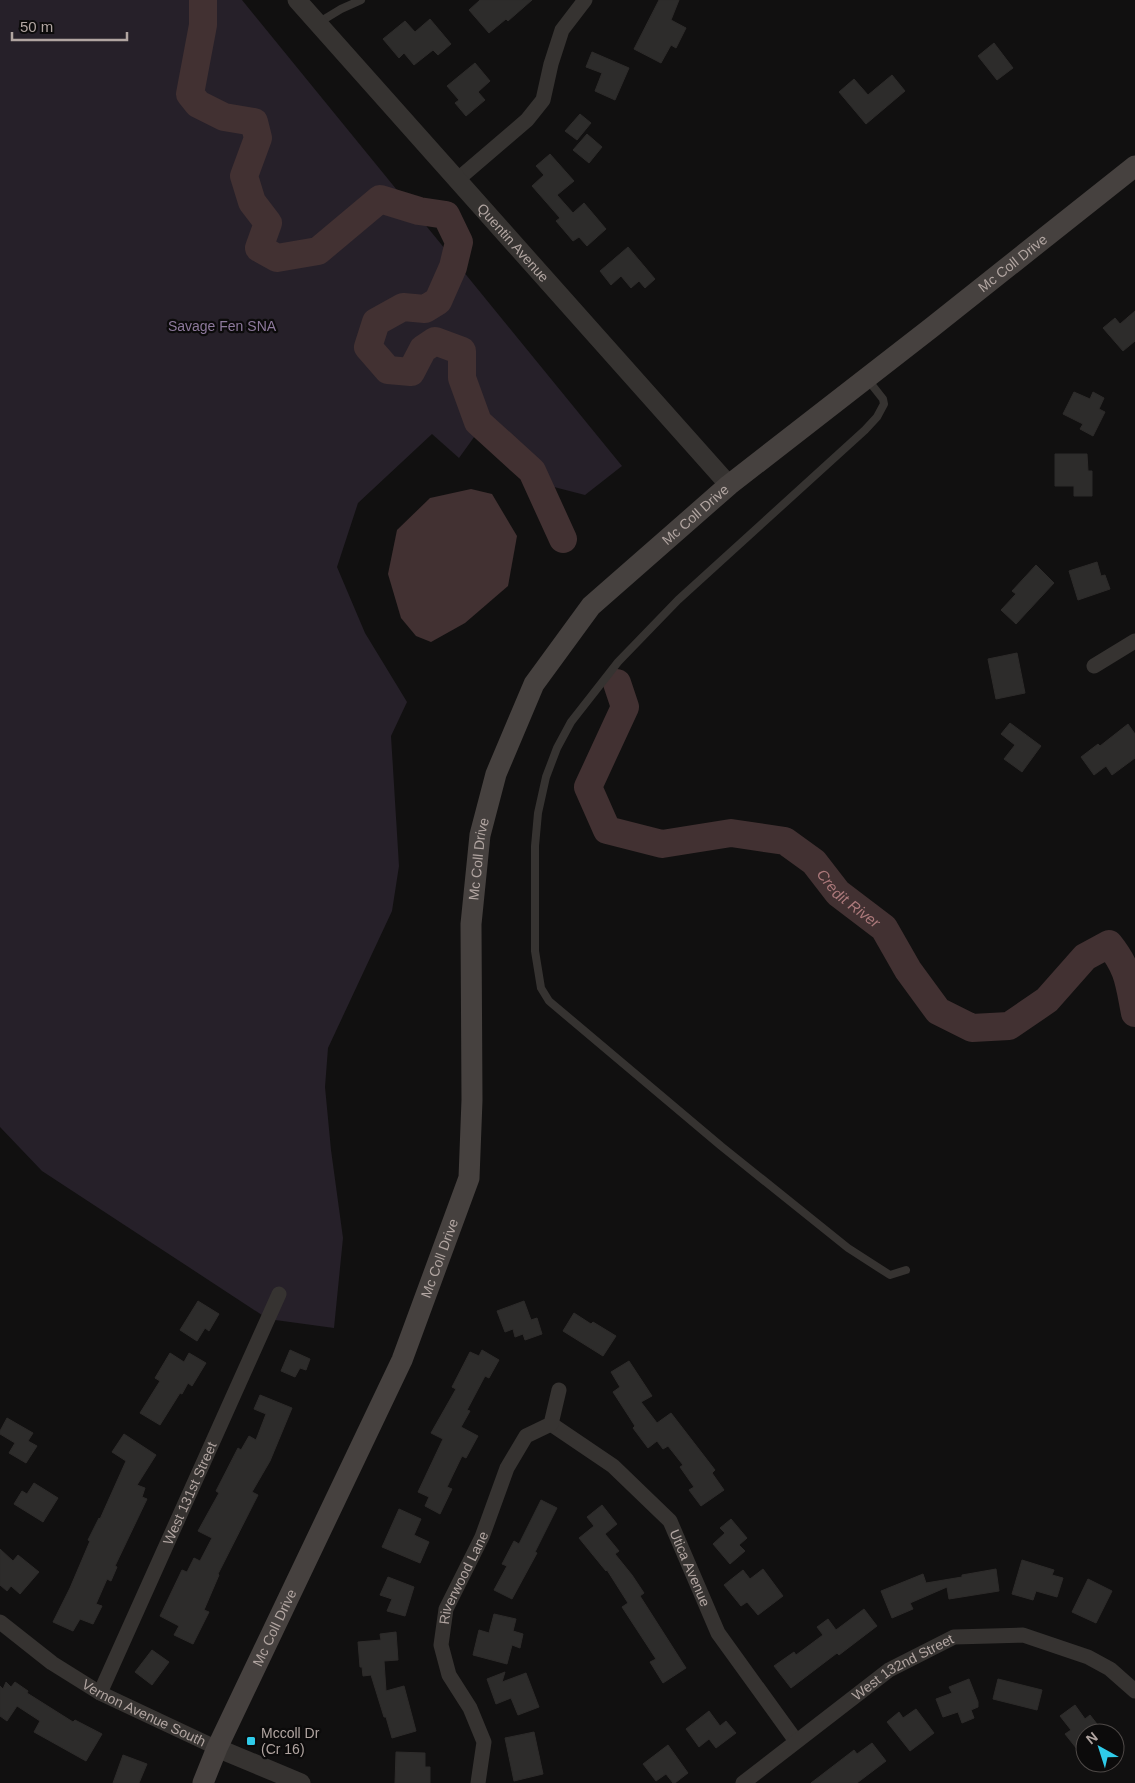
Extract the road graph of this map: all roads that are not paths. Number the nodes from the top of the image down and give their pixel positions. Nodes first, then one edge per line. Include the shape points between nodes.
1 (297, 0) edge
2 (361, 0) edge
3 (585, 0) edge
4 (318, 23) junction
5 (1135, 166) edge
6 (457, 180) junction
7 (867, 378) junction
8 (729, 485) junction
9 (1135, 641) edge
10 (1094, 666) dead end
11 (906, 1270) dead end
12 (280, 1294) dead end
13 (559, 1390) dead end
14 (551, 1424) junction
15 (0, 1622) edge
16 (1135, 1691) edge
17 (100, 1693) junction
18 (796, 1741) junction
19 (217, 1748) junction
20 (203, 1783) edge
21 (301, 1783) edge
22 (478, 1783) edge
23 (743, 1783) edge

1 - 4 street, Quentin Avenue
2 - 4 lane
3 - 6 street via 562,30 550,64 543,100 527,120
4 - 6 street, Quentin Avenue
5 - 7 main road, Mc Coll Drive
6 - 8 street, Quentin Avenue
7 - 8 main road, Mc Coll Drive
7 - 11 lane via 883,399 884,404 877,417 843,452 678,600 618,662 571,722 546,777 538,813 535,951 541,988 549,1001 848,1248 890,1274
8 - 19 main road, Mc Coll Drive via 591,606 534,684 496,774 480,835 472,924 469,1178 402,1360
9 - 10 street
12 - 17 street, West 131st Street
13 - 14 street
14 - 18 street, Utica Avenue via 613,1466 670,1521 718,1633
14 - 22 street, Riverwood Lane via 526,1436 506,1468 482,1537 446,1609 441,1645 449,1675 470,1708 484,1742
15 - 17 street, Vernon Avenue South via 52,1662
16 - 18 street, West 132nd Street via 1110,1669 1088,1656 1023,1636 954,1637 889,1670
17 - 19 street, Vernon Avenue South
18 - 23 street, West 132nd Street
19 - 20 main road, Mc Coll Drive
19 - 21 street, Vernon Avenue South

